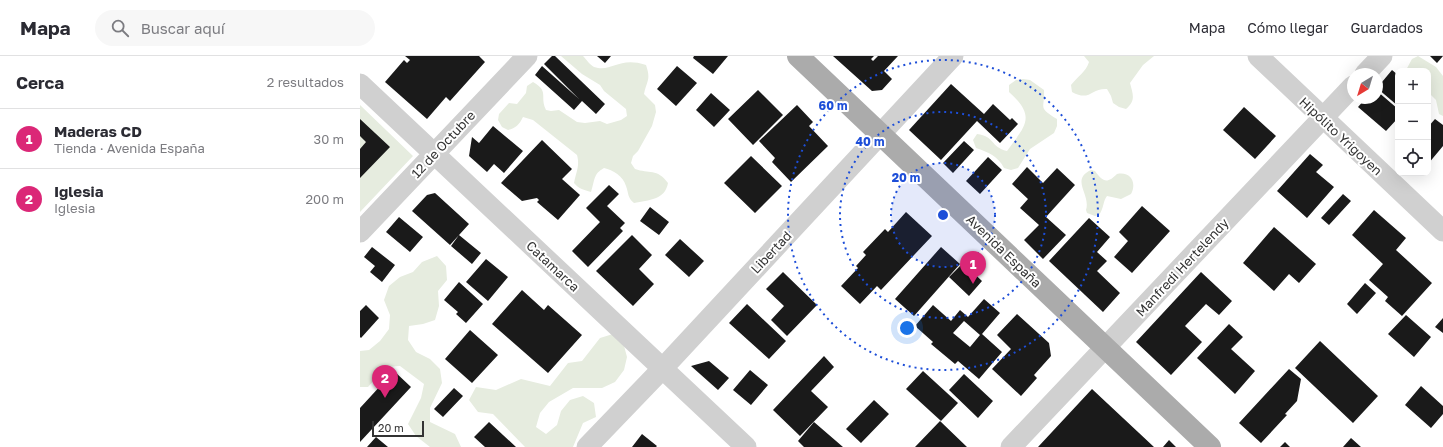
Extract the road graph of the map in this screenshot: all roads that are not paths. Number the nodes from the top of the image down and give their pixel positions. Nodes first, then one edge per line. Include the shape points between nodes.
1 (527, 56) edge
2 (798, 56) edge
3 (953, 56) edge
4 (1258, 56) edge
5 (1382, 56) edge
6 (1371, 68) edge
7 (360, 84) edge
8 (1347, 92) edge
9 (1323, 118) junction
10 (881, 134) junction
11 (434, 154) junction
12 (1443, 231) edge
13 (360, 232) edge
14 (1105, 348) junction
15 (663, 368) junction
16 (587, 447) edge
17 (746, 447) edge
18 (1011, 447) edge
19 (1210, 447) edge

1 - 11 street, 12 de Octubre
2 - 10 main road, Avenida España
3 - 10 street, Libertad
4 - 9 street, Hipólito Yrigoyen
5 - 6 street
7 - 11 street, Catamarca
8 - 9 street, Manfredi Hertelendy
9 - 12 street, Hipólito Yrigoyen
9 - 14 street, Manfredi Hertelendy
10 - 14 main road, Avenida España
10 - 15 street, Libertad
11 - 13 street, 12 de Octubre
11 - 15 street, Catamarca
14 - 18 street, Manfredi Hertelendy
14 - 19 main road, Avenida España
15 - 16 street, Libertad
15 - 17 street, Catamarca

